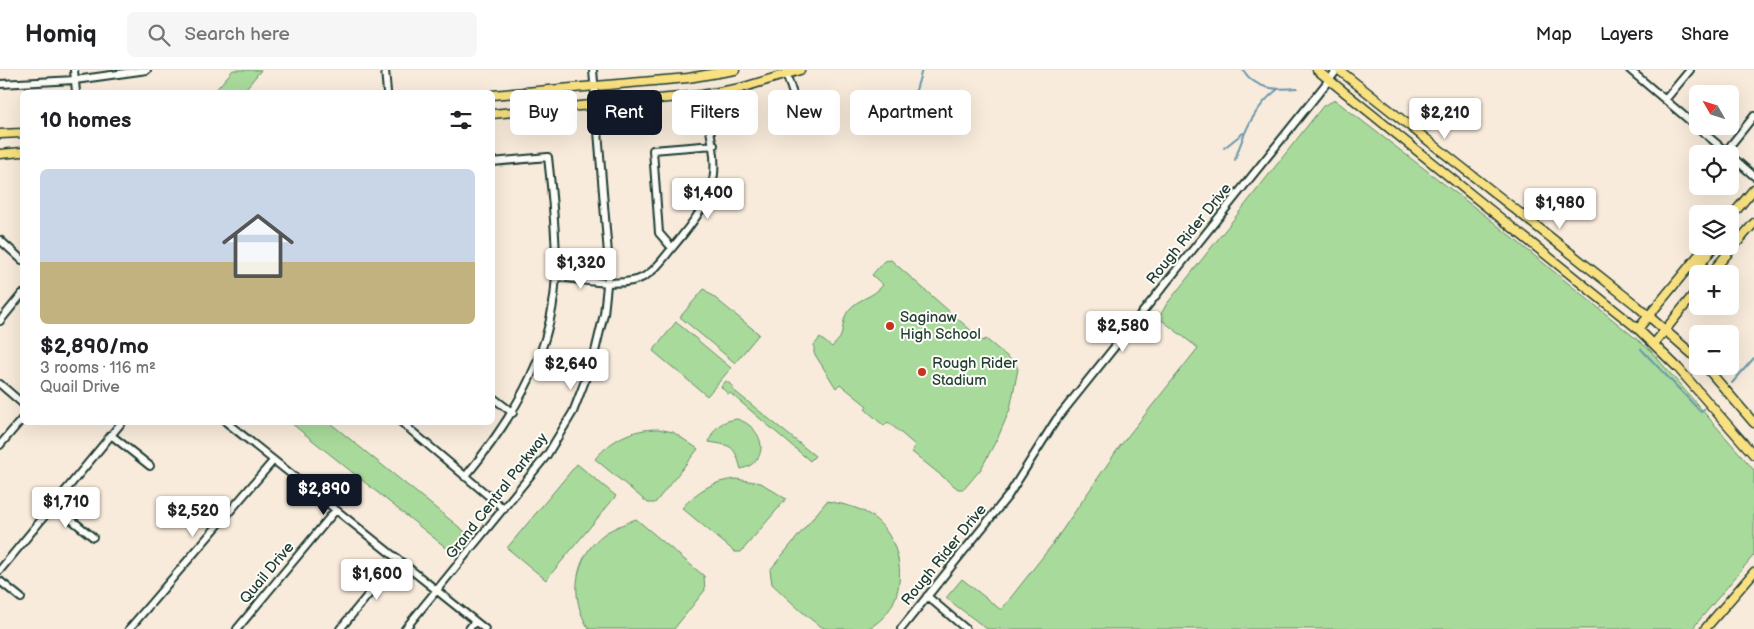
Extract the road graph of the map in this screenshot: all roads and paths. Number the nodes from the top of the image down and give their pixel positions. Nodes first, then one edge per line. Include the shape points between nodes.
1 (74, 70) edge
2 (147, 70) edge
3 (385, 70) edge
4 (593, 70) edge
5 (735, 70) edge
6 (800, 70) edge
7 (1317, 70) edge
8 (1338, 70) edge
9 (1630, 70) edge
10 (1690, 70) edge
11 (786, 72) edge
12 (75, 80) junction
13 (1329, 80) junction
14 (0, 84) edge
15 (595, 87) junction
16 (76, 90) edge
17 (386, 90) edge
18 (595, 90) edge
19 (731, 90) edge
20 (792, 90) edge
21 (495, 95) edge
22 (1665, 100) junction
23 (587, 105) edge
24 (495, 114) edge
25 (1754, 116) edge
26 (20, 133) edge
27 (0, 134) edge
28 (599, 135) edge
29 (712, 135) edge
30 (714, 145) junction
31 (1718, 145) edge
32 (1734, 145) edge
33 (20, 152) edge
34 (0, 154) edge
35 (495, 162) edge
36 (1739, 163) edge
37 (1754, 176) edge
38 (1754, 189) edge
39 (1739, 207) edge
40 (1754, 223) edge
41 (0, 240) edge
42 (672, 248) junction
43 (1699, 255) edge
44 (20, 258) edge
45 (1718, 265) edge
46 (556, 277) junction
47 (608, 282) junction
48 (20, 296) edge
49 (1689, 300) edge
50 (1649, 315) junction
51 (0, 321) edge
52 (1638, 329) junction
53 (1665, 329) junction
54 (1654, 344) junction
55 (1689, 351) edge
56 (1713, 375) edge
57 (0, 384) edge
58 (495, 399) edge
59 (20, 401) edge
60 (513, 413) junction
61 (20, 421) edge
62 (1754, 423) edge
63 (119, 425) edge
64 (230, 425) edge
65 (403, 425) edge
66 (111, 435) junction
67 (0, 446) edge
68 (1754, 455) edge
69 (273, 461) junction
70 (150, 466) dead end
71 (465, 478) junction
72 (53, 505) junction
73 (504, 509) junction
74 (335, 511) junction
75 (92, 537) dead end
76 (397, 560) junction
77 (0, 570) edge
78 (1754, 572) edge
79 (0, 581) edge
80 (437, 591) junction
81 (926, 596) junction
82 (21, 598) dead end
83 (475, 621) junction
84 (130, 629) edge
85 (237, 629) edge
86 (340, 629) edge
87 (405, 629) edge
88 (468, 629) edge
89 (486, 629) edge
90 (900, 629) edge
91 (966, 629) edge
92 (1705, 629) edge

1 - 12 street
2 - 12 street
3 - 17 street
4 - 15 street, Grand Central Parkway
5 - 15 main road
6 - 11 main road
7 - 13 main road
8 - 13 street, Rough Rider Drive
8 - 50 main road
9 - 22 street
10 - 22 street
11 - 19 main road
11 - 20 street
12 - 14 street
12 - 16 street
13 - 52 main road
13 - 81 street, Rough Rider Drive via 1056,420 1008,496
15 - 18 street, Grand Central Parkway
15 - 21 main road
22 - 31 street
23 - 24 main road
25 - 32 street
26 - 27 main road
28 - 47 street, Grand Central Parkway via 608,237
29 - 30 street
30 - 42 street via 715,172 708,198 699,215
30 - 42 street via 653,150 659,233
33 - 34 main road
35 - 46 street via 548,156
36 - 37 street
38 - 39 main road
40 - 45 main road
41 - 44 street
42 - 47 street via 645,276 632,281
43 - 50 main road
46 - 47 street
46 - 60 street via 545,341
47 - 73 street, Grand Central Parkway via 597,349 573,412 548,455
48 - 51 street
49 - 53 main road
50 - 52 main road
50 - 53 main road
52 - 54 main road
53 - 54 main road
53 - 55 main road
54 - 68 main road
56 - 62 main road
57 - 59 street
58 - 60 street
60 - 71 street
61 - 67 street
63 - 66 street
64 - 69 street
65 - 71 street
66 - 70 street
66 - 72 street
69 - 74 street
69 - 84 street
71 - 73 street
72 - 75 street
72 - 77 street
73 - 80 street, Grand Central Parkway
74 - 76 street
74 - 85 street, Quail Drive
76 - 80 street
76 - 86 street
78 - 92 main road
79 - 82 street
80 - 83 street
80 - 87 street, Grand Central Parkway
81 - 90 street, Rough Rider Drive
81 - 91 street
83 - 88 street
83 - 89 street

